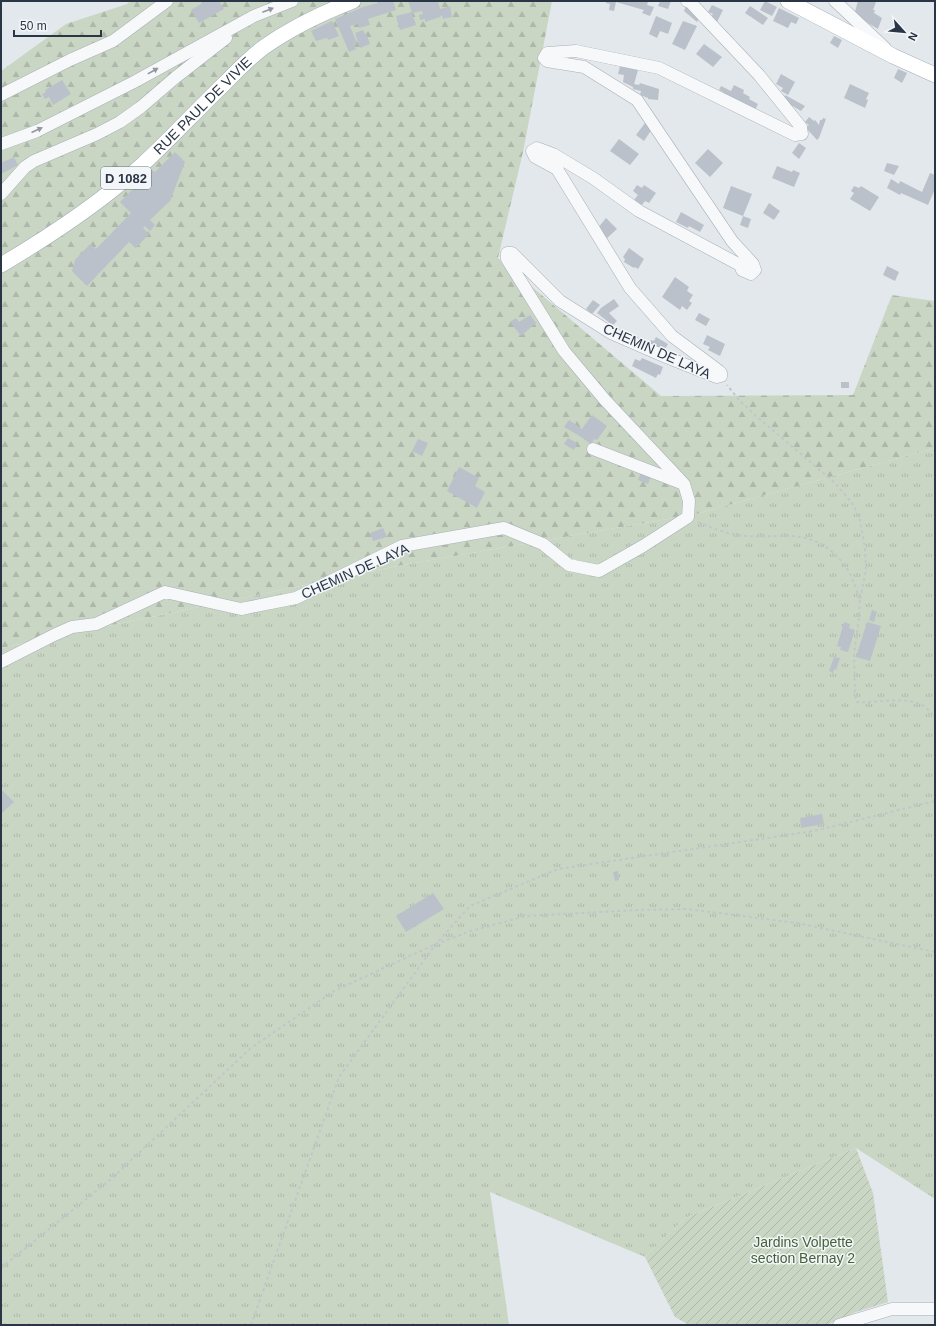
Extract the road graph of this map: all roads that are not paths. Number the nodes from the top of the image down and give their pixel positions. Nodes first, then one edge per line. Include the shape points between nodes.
1 (167, 1) edge
2 (292, 1) edge
3 (353, 1) edge
4 (687, 1) edge
5 (788, 1) edge
6 (835, 1) edge
7 (243, 22) junction
8 (893, 56) junction
9 (935, 75) edge
10 (1, 95) edge
11 (1, 144) edge
12 (1, 194) edge
13 (1, 265) edge
14 (593, 449) dead end
15 (684, 484) junction
16 (1, 662) edge
17 (935, 1309) edge
18 (839, 1325) edge

1 - 10 street via 113,41
7 -> 2 street
3 - 13 main road, RUE PAUL DE VIVIE / D 1082 via 312,19 264,47 170,139 118,185 59,228
4 - 15 street, CHEMIN DE LAYA via 759,75 801,127 802,134 796,135 659,68 576,51 547,53 544,58 547,61 584,66 637,100 732,241 753,264 755,270 751,274 742,270 740,265 639,210 553,154 537,148 532,151 535,157 557,169 630,288 672,336 719,371 721,376 714,376 611,333 560,301 512,253 507,253 507,259 564,351 605,400
5 - 8 main road
6 - 8 street
11 -> 7 street via 37,130 120,89
7 - 12 street via 120,122 34,161 25,167
8 - 9 main road
14 - 15 street
15 - 16 street, CHEMIN DE LAYA via 689,501 688,517 599,571 569,565 543,544 504,528 402,546 296,598 242,608 165,592 96,624 72,627
17 - 18 street via 892,1309

